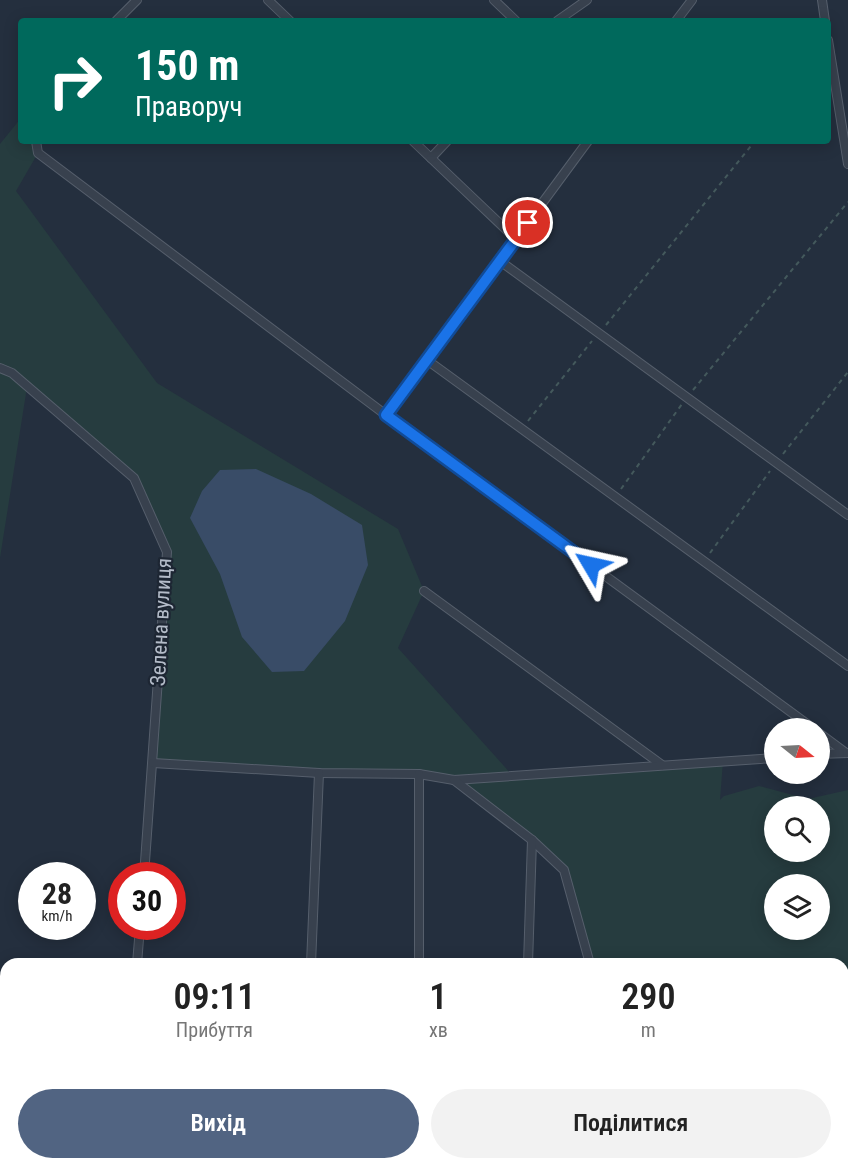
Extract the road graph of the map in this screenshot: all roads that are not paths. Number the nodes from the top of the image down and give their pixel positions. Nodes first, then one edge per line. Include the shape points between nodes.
1 (137, 0) edge
2 (268, 0) edge
3 (494, 0) edge
4 (587, 0) edge
5 (692, 0) edge
6 (822, 0) edge
7 (119, 18) edge
8 (287, 18) edge
9 (513, 18) edge
10 (561, 18) edge
11 (678, 18) edge
12 (825, 18) edge
13 (831, 59) edge
14 (36, 144) edge
15 (416, 144) edge
16 (444, 144) edge
17 (586, 144) edge
18 (431, 159) junction
19 (848, 164) edge
20 (516, 239) junction
21 (500, 261) junction
22 (427, 360) junction
23 (0, 368) edge
24 (386, 415) junction
25 (848, 515) edge
26 (424, 591) dead end
27 (848, 666) edge
28 (799, 718) edge
29 (830, 741) edge
30 (847, 753) edge
31 (830, 754) edge
32 (764, 759) edge
33 (153, 763) junction
34 (662, 765) junction
35 (319, 772) junction
36 (419, 774) junction
37 (454, 780) junction
38 (532, 840) junction
39 (145, 862) edge
40 (139, 940) edge
41 (137, 958) edge
42 (311, 958) edge
43 (419, 958) edge
44 (528, 958) edge
45 (588, 958) edge

1 - 7 street
2 - 8 street
3 - 9 street
4 - 10 street
5 - 11 street
6 - 12 street
13 - 19 street
14 - 24 street via 38,153
15 - 18 street
16 - 18 street
17 - 20 street
18 - 20 street
20 - 21 street
21 - 22 street
21 - 25 street
22 - 24 street
22 - 27 street
23 - 33 street, Зелена вулиця via 12,373 134,478 167,552
24 - 28 street
26 - 34 street
29 - 30 street
30 - 31 street
32 - 34 street
33 - 35 street
33 - 39 street, Зелена вулиця
34 - 37 street
35 - 36 street
35 - 42 street
36 - 37 street
36 - 43 street
37 - 38 street
38 - 44 street
38 - 45 street via 564,870
40 - 41 street

